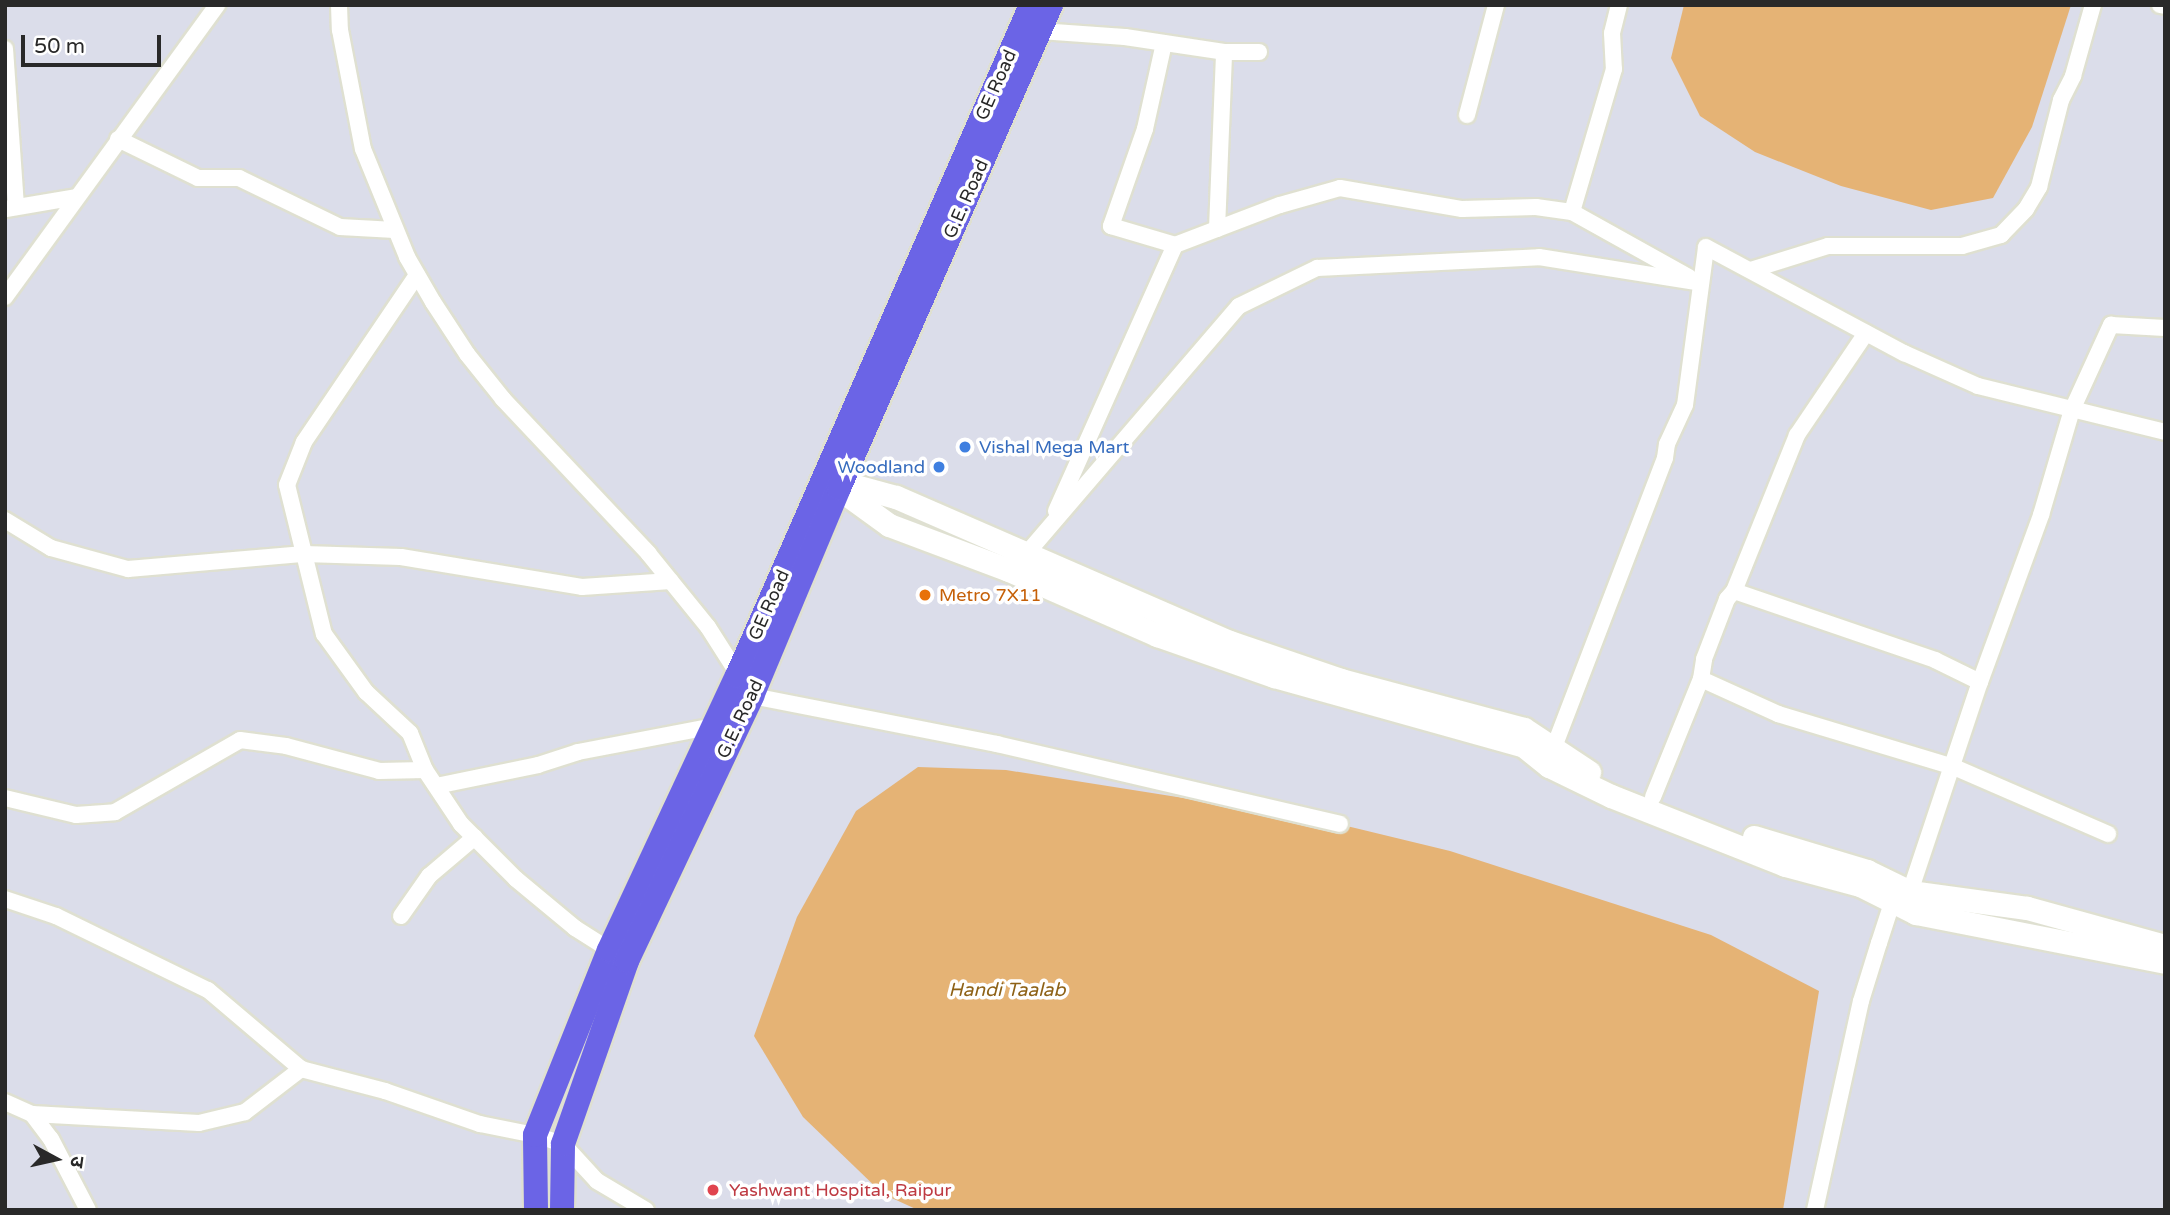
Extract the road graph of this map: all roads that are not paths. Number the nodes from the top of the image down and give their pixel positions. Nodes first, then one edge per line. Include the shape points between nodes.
1 (217, 5) edge
2 (339, 5) edge
3 (1031, 5) edge
4 (1051, 5) edge
5 (1496, 5) edge
6 (1619, 5) edge
7 (2093, 5) edge
8 (1040, 31) junction
9 (1164, 43) junction
10 (5, 49) edge
11 (1224, 51) junction
12 (1259, 52) dead end
13 (1467, 115) dead end
14 (118, 139) junction
15 (76, 197) junction
16 (11, 208) edge
17 (1572, 212) junction
18 (1217, 229) junction
19 (395, 230) junction
20 (1175, 245) junction
21 (1751, 270) junction
22 (417, 275) junction
23 (1701, 283) junction
24 (5, 297) edge
25 (2165, 328) edge
26 (1866, 333) junction
27 (2072, 410) junction
28 (2165, 432) edge
29 (835, 483) junction
30 (5, 520) edge
31 (1050, 526) junction
32 (304, 554) junction
33 (1028, 554) junction
34 (1009, 570) junction
35 (671, 581) junction
36 (1734, 591) junction
37 (737, 676) junction
38 (1701, 679) junction
39 (1980, 682) junction
40 (752, 696) junction
41 (714, 726) junction
42 (1550, 757) junction
43 (1954, 767) junction
44 (425, 770) junction
45 (436, 786) junction
46 (1653, 797) junction
47 (5, 798) edge
48 (1340, 824) dead end
49 (2108, 834) dead end
50 (475, 837) junction
51 (5, 898) edge
52 (1901, 898) junction
53 (401, 916) dead end
54 (2165, 946) edge
55 (618, 955) junction
56 (2165, 962) edge
57 (301, 1069) junction
58 (5, 1102) edge
59 (32, 1114) junction
60 (536, 1135) junction
61 (563, 1144) junction
62 (534, 1183) junction
63 (88, 1210) edge
64 (524, 1210) edge
65 (536, 1210) edge
66 (562, 1210) edge
67 (646, 1210) edge
68 (1815, 1210) edge

1 - 14 street
2 - 19 street via 363,149
3 - 29 main road, GE Road
4 - 8 main road, G.E. Road
5 - 13 street
6 - 17 street via 1612,33 1614,69
7 - 21 street via 2073,76 2060,100 2039,187 2001,235 1962,246 1828,246
8 - 9 street
8 - 29 main road, G.E. Road
9 - 11 street
9 - 20 street via 1145,129 1111,226
10 - 16 street
11 - 12 street
11 - 18 street
14 - 15 street
14 - 19 street via 198,178 239,178 340,226
15 - 16 street
15 - 24 street
17 - 18 street via 1536,207 1462,209 1340,188
17 - 23 street
18 - 20 street
19 - 22 street
20 - 31 street
21 - 23 street via 1706,247
21 - 26 street
22 - 32 street via 300,453 287,485
22 - 35 street via 467,354 503,399
23 - 31 street via 1539,257 1317,268 1239,306
23 - 42 street via 1685,405
25 - 27 street via 2110,325
26 - 27 street via 1978,386
26 - 36 street via 1797,435
27 - 28 street
27 - 39 street via 2041,515
29 - 33 street via 896,498
29 - 34 street via 889,525
29 - 37 main road, GE Road
29 - 40 main road, G.E. Road
30 - 32 street via 51,548 128,569
31 - 33 street
32 - 35 street via 401,556 582,587
32 - 44 street via 324,634 366,692 410,733
33 - 34 street
33 - 42 street via 1230,642 1341,680 1524,729
34 - 42 street via 1157,635 1275,676
35 - 37 street via 708,627
36 - 38 street via 1709,647
36 - 39 street via 1935,660
37 - 40 street
37 - 41 main road, GE Road
38 - 43 street via 1778,714
38 - 46 street
39 - 43 street
40 - 48 street via 996,744
40 - 55 main road, G.E. Road
41 - 45 street
41 - 55 main road, GE Road
42 - 46 street
42 - 52 street via 1611,796 1785,865
43 - 49 street
43 - 52 street
44 - 45 street
44 - 47 street via 379,771 286,746 240,740 115,811 76,815
45 - 50 street
46 - 52 street via 1775,845 1867,870
50 - 53 street via 429,876
50 - 55 street via 575,928
51 - 57 street via 57,916 208,990
52 - 54 street via 2027,908
52 - 56 street via 1916,913
52 - 68 street via 1861,1001
55 - 60 main road, GE Road
55 - 61 main road, G.E. Road
57 - 59 street via 245,1112 199,1123
57 - 60 street via 385,1091 480,1124
58 - 59 street
59 - 63 street via 51,1139
60 - 61 street
60 - 62 main road, GE Road
61 - 62 street
61 - 66 main road, G.E. Road
61 - 67 street via 597,1181
62 - 64 street
62 - 65 main road, GE Road

